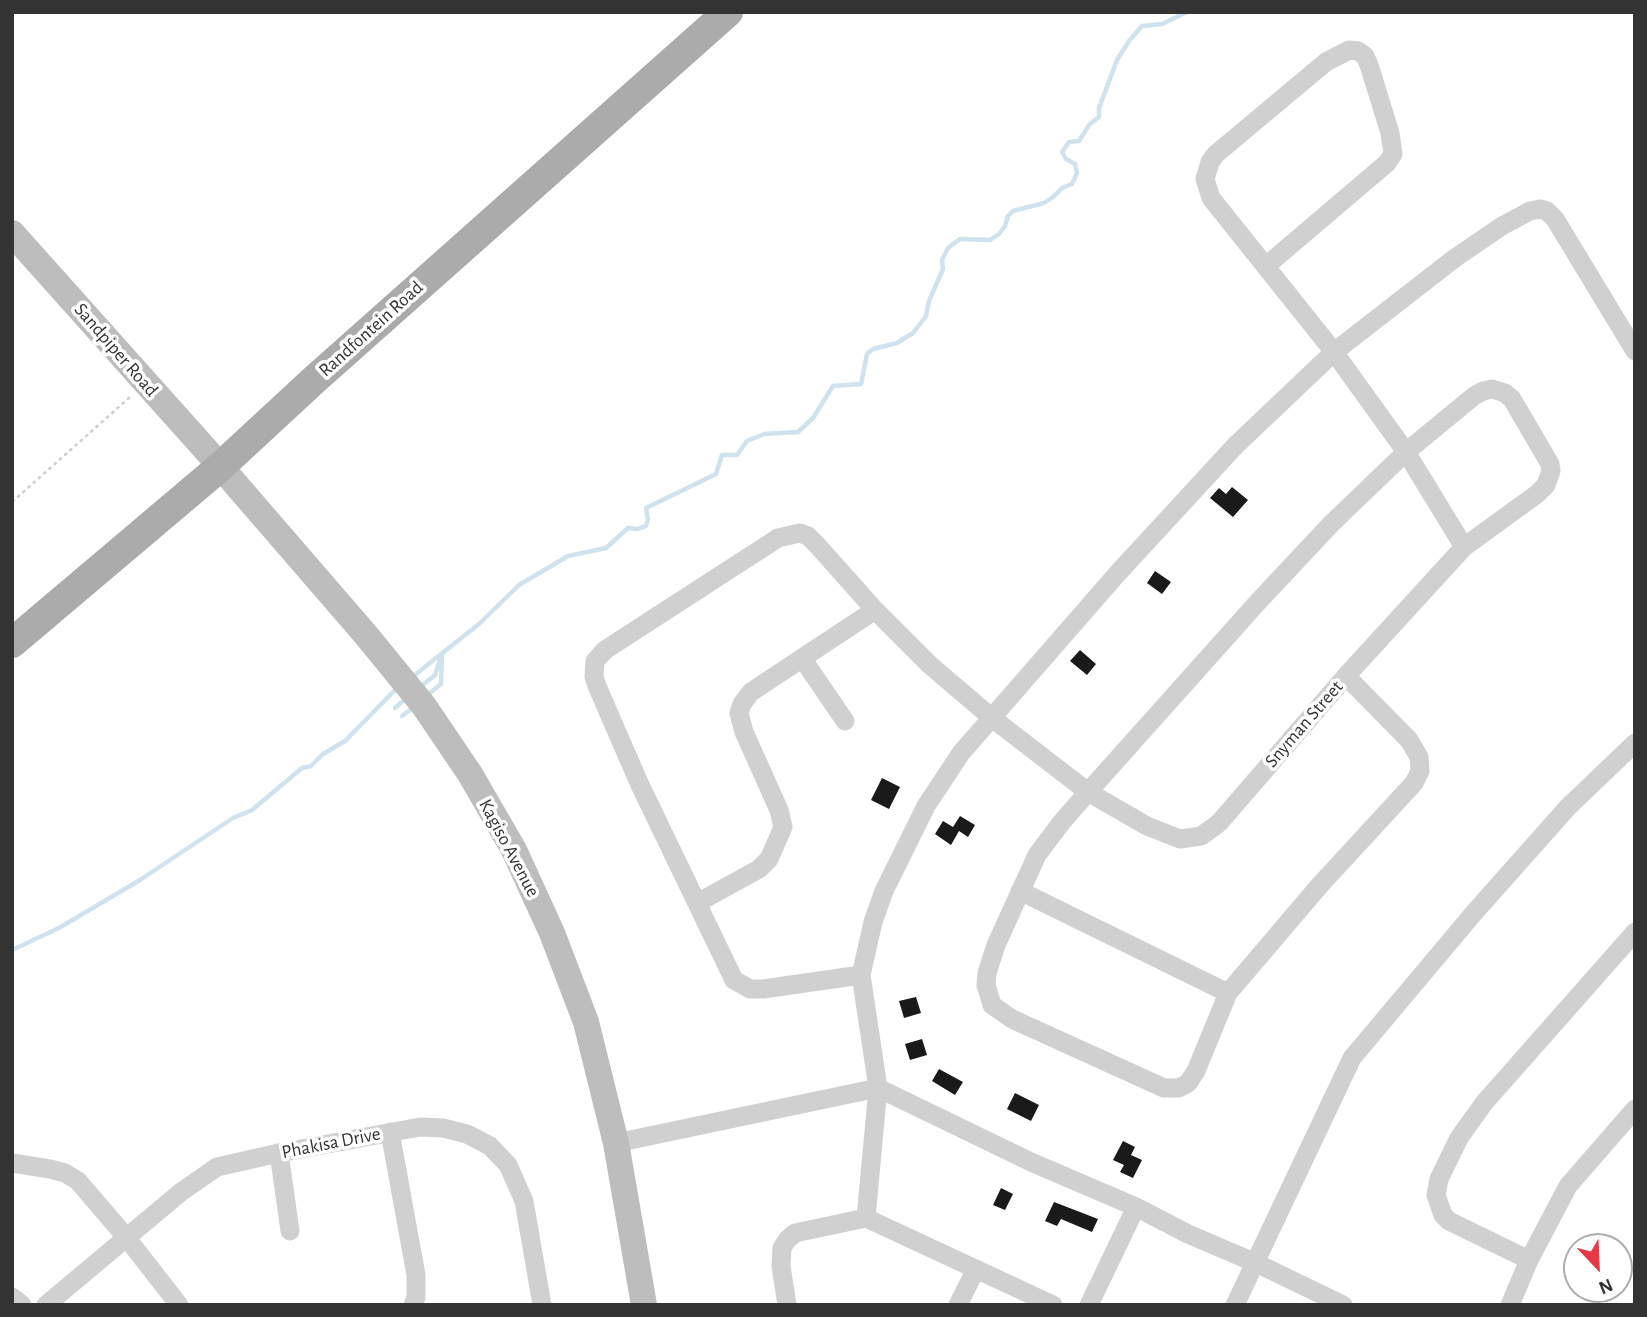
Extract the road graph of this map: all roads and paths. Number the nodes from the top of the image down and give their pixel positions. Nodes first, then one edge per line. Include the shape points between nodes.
1 (727, 12) edge
2 (12, 233) edge
3 (1266, 266) junction
4 (1635, 351) edge
5 (1334, 352) junction
6 (146, 383) junction
7 (1406, 452) junction
8 (220, 467) junction
9 (12, 502) edge
10 (1464, 547) junction
11 (875, 610) junction
12 (12, 643) edge
13 (802, 658) junction
14 (1346, 676) junction
15 (992, 718) junction
16 (845, 721) dead end
17 (1635, 743) edge
18 (1088, 792) junction
19 (1020, 891) junction
20 (698, 903) junction
21 (1635, 932) edge
22 (861, 975) junction
23 (1228, 993) junction
24 (878, 1088) junction
25 (1635, 1109) edge
26 (390, 1132) junction
27 (616, 1143) junction
28 (279, 1153) junction
29 (12, 1163) edge
30 (1136, 1207) junction
31 (866, 1219) junction
32 (290, 1231) dead end
33 (127, 1237) junction
34 (1529, 1260) junction
35 (1256, 1263) junction
36 (975, 1269) junction
37 (12, 1297) edge
38 (22, 1305) edge
39 (46, 1305) edge
40 (179, 1305) edge
41 (413, 1305) edge
42 (542, 1305) edge
43 (644, 1305) edge
44 (787, 1305) edge
45 (958, 1305) edge
46 (1053, 1305) edge
47 (1089, 1305) edge
48 (1235, 1305) edge
49 (1343, 1305) edge
50 (1510, 1305) edge

1 - 8 main road, Randfontein Road
2 - 6 street, Sandpiper Road
3 - 3 street via 1393,154 1369,65 1358,51 1349,50 1326,62 1210,162 1205,179 1211,198
3 - 5 street
4 - 5 street via 1567,235 1540,209 1502,226 1464,251
5 - 7 street
5 - 15 street via 1200,483
6 - 8 street, Sandpiper Road
6 - 9 path
7 - 10 street
7 - 10 street via 1483,391 1505,393 1524,419 1550,464 1549,478 1537,494
7 - 18 street via 1322,533
8 - 12 main road, Randfontein Road
8 - 27 street, Kagiso Avenue via 424,706 470,774 514,850 552,933 586,1022
10 - 14 street
11 - 13 street
11 - 15 street, Snyman Street
11 - 20 street, Snyman Street via 808,536 789,534 605,650 595,661 597,686
13 - 16 street
13 - 20 street via 751,691 739,713 779,810 783,827 778,842 759,869
14 - 18 street, Snyman Street via 1219,823 1200,836 1180,839 1166,834
14 - 23 street, Snyman Street via 1409,740 1419,757 1420,771
15 - 18 street, Snyman Street
15 - 22 street via 942,780 904,848 873,922
17 - 35 street via 1568,807 1352,1058
18 - 19 street via 1037,855
19 - 23 street
19 - 23 street, Snyman Street via 996,945 986,985 992,1005 1012,1019 1164,1088 1179,1088 1196,1071
20 - 22 street via 729,971 750,989
21 - 34 street via 1484,1103 1459,1138 1439,1180 1436,1195 1449,1221
22 - 24 street
24 - 27 street
24 - 30 street
24 - 31 street
25 - 34 street via 1568,1186
26 - 28 street, Phakisa Drive
26 - 41 street via 415,1275
26 - 42 street, Phakisa Drive via 420,1126 467,1134 490,1146 508,1165 524,1201
27 - 43 street, Kagiso Avenue
28 - 32 street
28 - 33 street, Phakisa Drive via 207,1172
29 - 33 street via 72,1176
30 - 35 street
30 - 47 street
31 - 36 street
31 - 44 street via 795,1233 787,1240 781,1266
33 - 39 street, Phakisa Drive
33 - 40 street
34 - 50 street
35 - 48 street
35 - 49 street
36 - 45 street
36 - 46 street
37 - 38 street

